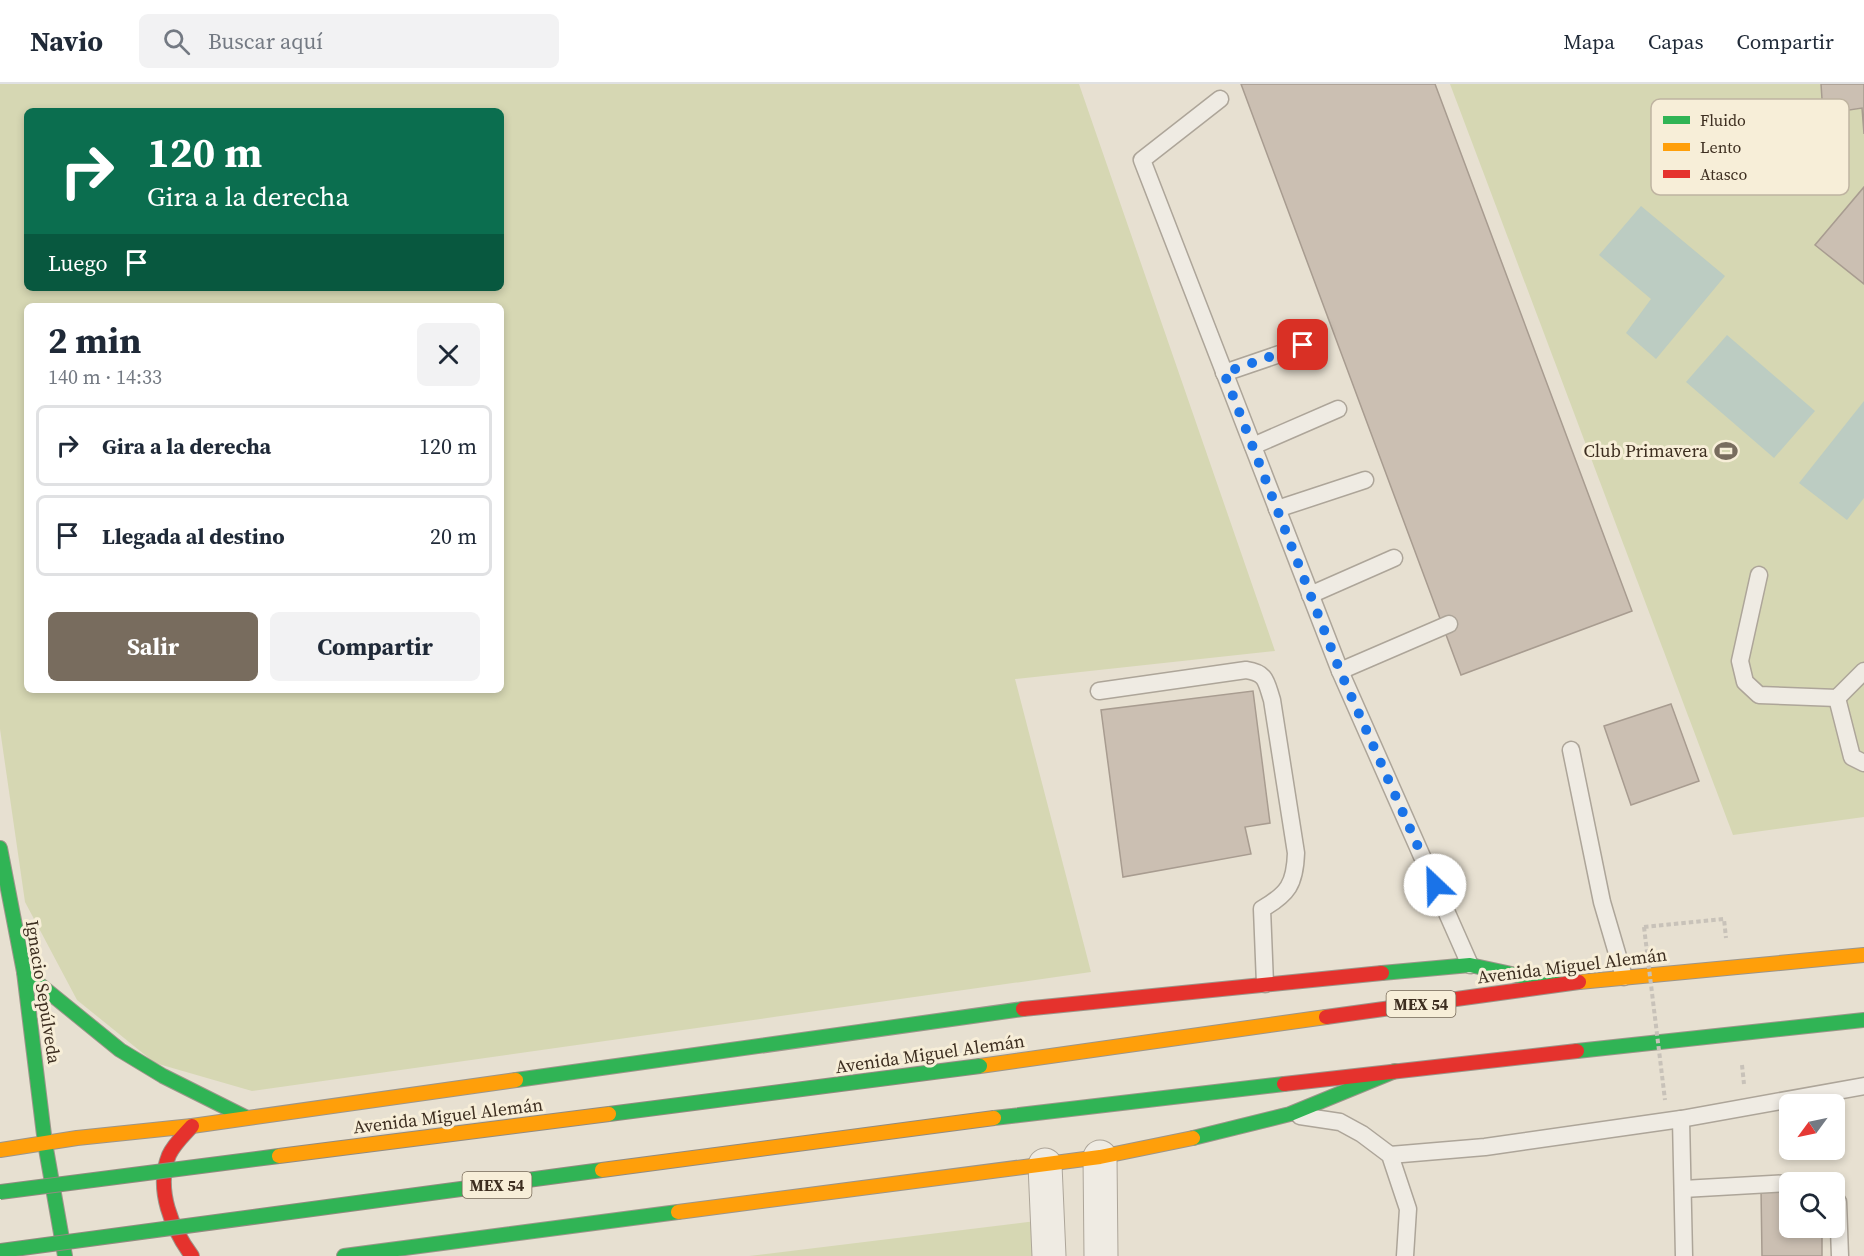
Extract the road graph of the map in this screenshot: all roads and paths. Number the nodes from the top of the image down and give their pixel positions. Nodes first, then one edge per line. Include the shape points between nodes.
1 (1220, 99) dead end
2 (1303, 345) dead end
3 (1224, 373) junction
4 (1338, 409) dead end
5 (1253, 446) junction
6 (1365, 480) dead end
7 (1277, 508) junction
8 (1395, 558) dead end
9 (1759, 575) dead end
10 (1310, 595) junction
11 (1449, 624) dead end
12 (1864, 670) edge
13 (1340, 671) junction
14 (1099, 691) dead end
15 (1837, 698) junction
16 (1571, 750) dead end
17 (1864, 764) edge
18 (0, 848) edge
19 (1724, 919) dead end
20 (1864, 955) edge
21 (1470, 965) junction
22 (24, 972) junction
23 (1624, 977) junction
24 (1264, 984) junction
25 (1558, 984) junction
26 (1864, 1020) edge
27 (1395, 1071) junction
28 (1864, 1086) edge
29 (1665, 1101) dead end
30 (1290, 1114) junction
31 (245, 1117) junction
32 (1681, 1119) junction
33 (192, 1125) junction
34 (45, 1143) junction
35 (0, 1150) edge
36 (1390, 1155) junction
37 (1100, 1157) junction
38 (1045, 1165) junction
39 (1779, 1184) edge
40 (1683, 1189) junction
41 (0, 1192) edge
42 (1839, 1238) edge
43 (0, 1251) edge
44 (66, 1256) edge
45 (192, 1256) edge
46 (344, 1256) edge
47 (1049, 1256) edge
48 (1101, 1256) edge
49 (1405, 1256) edge
50 (1684, 1256) edge
51 (1840, 1256) edge

1 - 3 lane via 1142,160
2 - 3 lane
3 - 5 lane
4 - 5 lane
5 - 7 lane
6 - 7 lane
7 - 10 lane
8 - 10 lane
9 - 15 lane via 1740,661 1745,682 1759,695
10 - 13 lane
11 - 13 lane
12 - 15 lane
13 - 21 lane
14 - 24 lane via 1246,670 1258,672 1265,679 1272,700 1296,871 1279,899 1262,909
15 - 17 lane via 1852,758
16 - 23 lane via 1602,902
18 - 22 main road, Ignacio Sepúlveda
19 - 29 path, bridge via 1644,927
20 - 23 main road, Avenida Miguel Alemán / MEX 54
21 - 24 main road
21 - 25 main road
22 - 31 main road via 120,1050
22 - 34 main road, Ignacio Sepúlveda
23 - 25 main road, Avenida Miguel Alemán / MEX 54
24 - 31 main road via 1015,1010
25 - 41 main road, Avenida Miguel Alemán / MEX 54, bridge via 980,1066
26 - 27 main road, MEX 54
27 - 30 main road
27 - 43 main road, MEX 54, bridge via 994,1118
28 - 32 lane
30 - 36 lane via 1340,1122
30 - 37 main road
31 - 33 main road
32 - 36 lane via 1485,1147
32 - 40 lane
33 - 34 main road
33 - 45 main road via 170,1154 164,1176 169,1219
34 - 35 main road
34 - 44 main road, Ignacio Sepúlveda
36 - 49 lane via 1408,1209
37 - 38 main road
37 - 48 street
38 - 46 main road
38 - 47 street
39 - 40 lane
40 - 50 lane
42 - 51 lane

